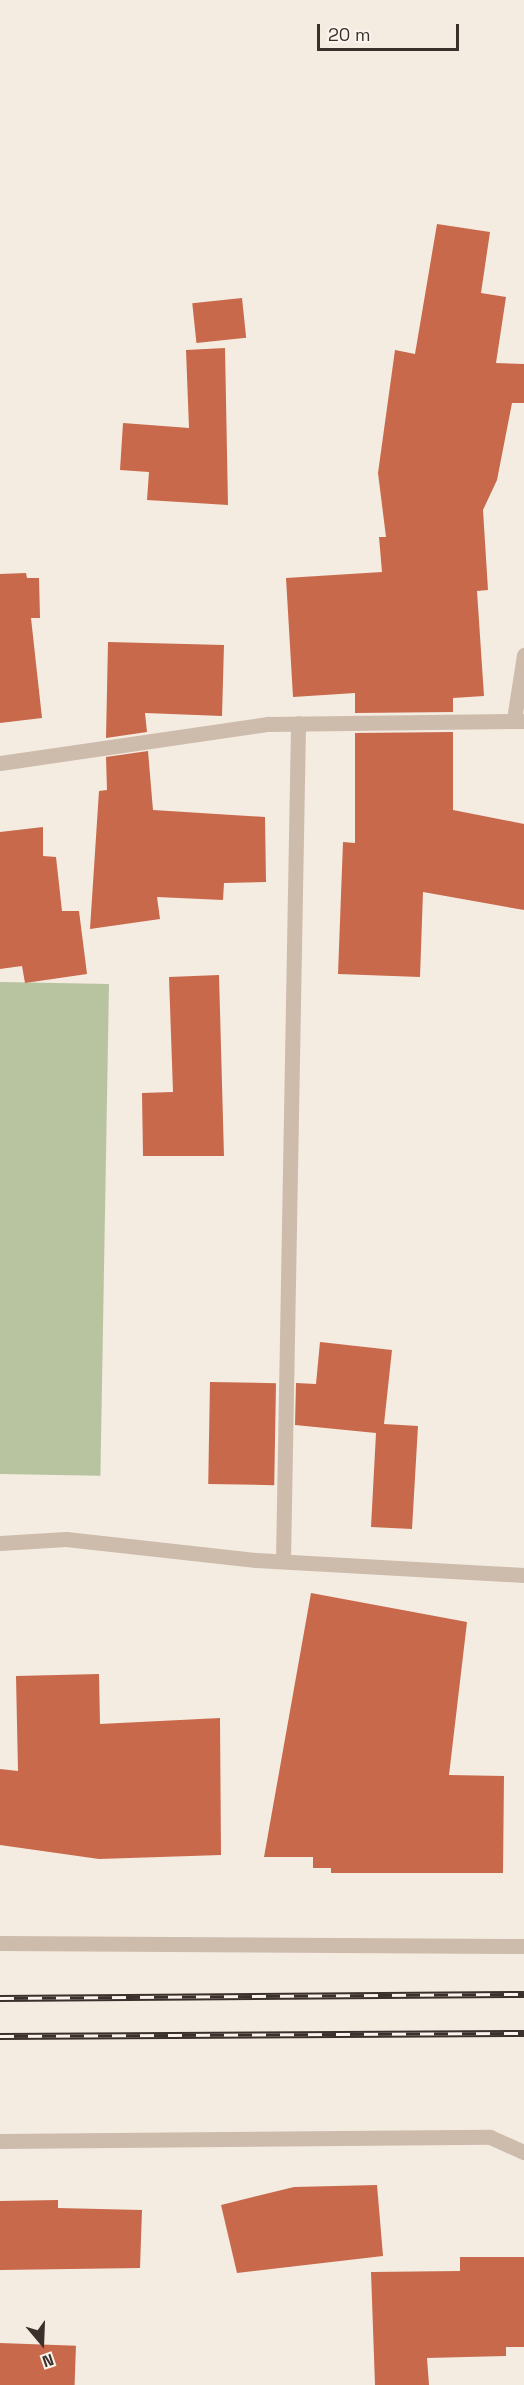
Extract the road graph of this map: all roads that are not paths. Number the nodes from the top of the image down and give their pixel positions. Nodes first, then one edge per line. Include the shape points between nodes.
1 (524, 655) edge
2 (519, 720) edge
3 (298, 723) junction
4 (0, 763) edge
5 (0, 1543) edge
6 (283, 1560) junction
7 (524, 1575) edge
8 (0, 1943) edge
9 (524, 1946) edge
10 (0, 2141) edge
11 (524, 2152) edge

1 - 2 street
2 - 3 street
3 - 4 street via 82,747
3 - 6 street
5 - 6 street via 66,1539
6 - 7 street
8 - 9 street
10 - 11 street via 490,2137

